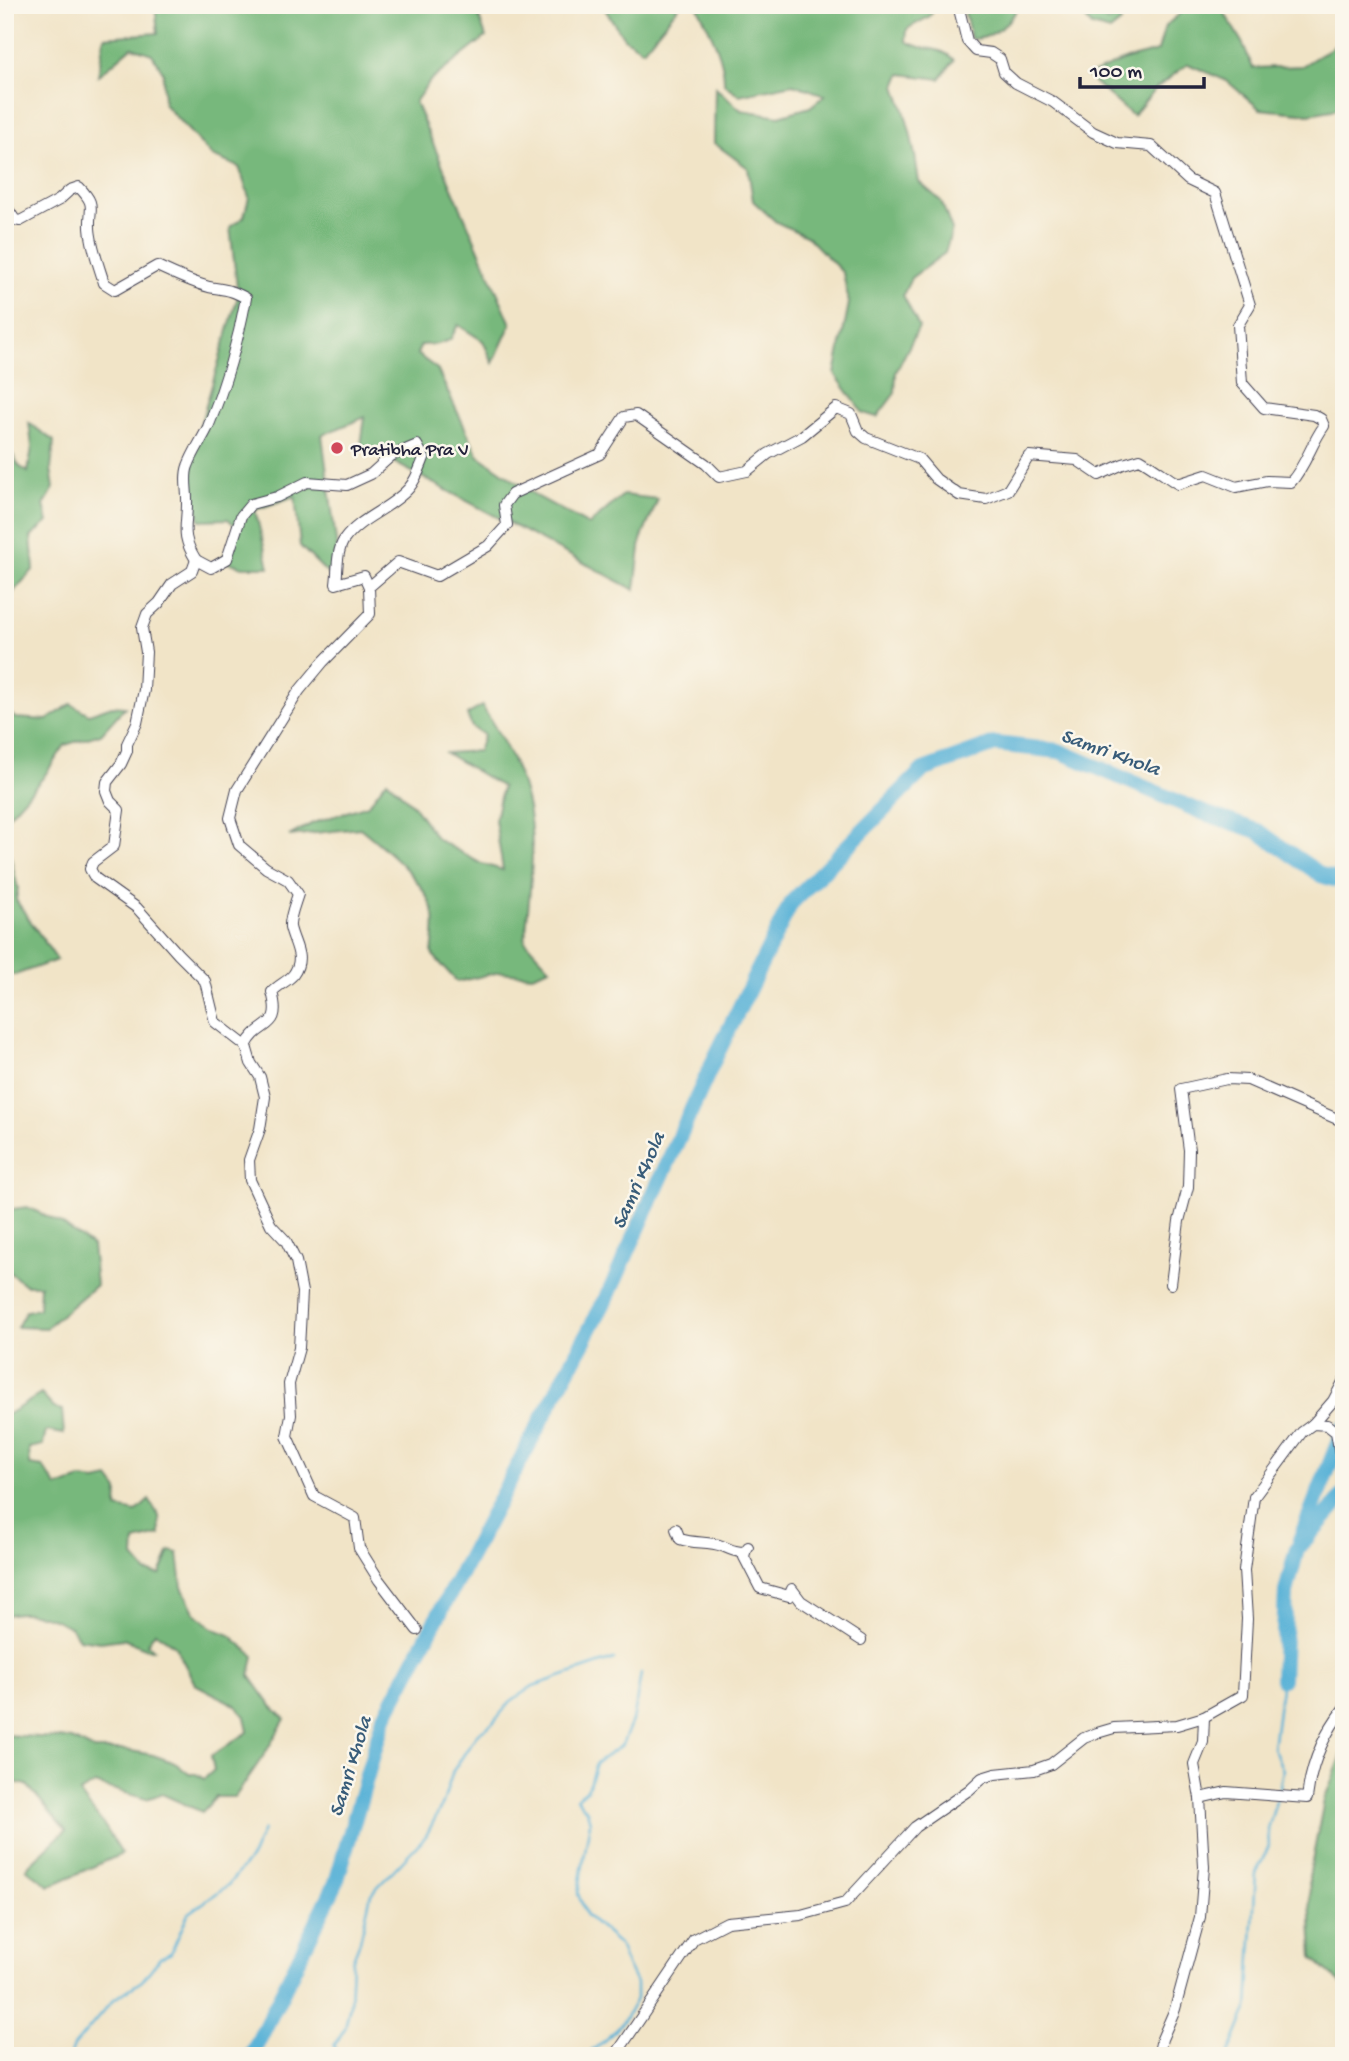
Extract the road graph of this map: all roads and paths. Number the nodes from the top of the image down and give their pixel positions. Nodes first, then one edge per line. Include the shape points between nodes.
1 (958, 5) edge
2 (5, 145) edge
3 (5, 166) edge
4 (5, 181) edge
5 (196, 560) junction
6 (369, 587) junction
7 (246, 1046) junction
8 (1344, 1122) edge
9 (1171, 1284) dead end
10 (1344, 1380) edge
11 (1313, 1424) junction
12 (1344, 1467) edge
13 (677, 1530) dead end
14 (417, 1630) dead end
15 (861, 1640) dead end
16 (1344, 1708) edge
17 (1204, 1717) junction
18 (1200, 1798) junction
19 (615, 2056) edge
20 (1158, 2056) edge

1 - 6 street via 967,41 976,51 1000,59 1004,72 1016,83 1053,102 1093,132 1117,143 1151,146 1188,180 1214,193 1250,305 1238,325 1242,383 1264,408 1314,415 1324,426 1291,482 1267,481 1236,488 1206,475 1178,484 1140,459 1099,475 1077,460 1029,456 1008,490 986,499 959,495 919,459 866,439 851,414 836,408 747,471 719,477 636,415 624,417 600,454 512,494 504,505 507,525 488,546 437,576 398,562
2 - 3 street
4 - 5 street via 8,209 20,221 79,187 90,198 90,228 104,284 115,290 157,266 246,298 239,339 221,393 187,467 186,544
5 - 6 street via 211,568 227,559 240,516 251,504 307,482 346,485 416,445 424,458 411,486 343,541 338,556 336,584 365,576
5 - 7 street via 192,571 172,584 147,614 142,628 146,652 137,723 121,764 107,782 110,802 119,810 114,846 90,869 94,878 137,908 205,981 215,1022
6 - 7 street via 370,614 299,691 237,790 230,818 239,845 288,880 298,894 290,925 301,952 291,978 272,992 275,1013 271,1022 251,1035
7 - 14 street via 265,1097 249,1160 250,1180 271,1225 296,1261 302,1292 287,1436 314,1496 355,1518 359,1548
8 - 9 street via 1248,1080 1227,1079 1181,1089 1189,1150 1188,1187
10 - 11 street
11 - 12 street via 1327,1424 1336,1432
11 - 17 street via 1302,1432 1254,1497 1244,1570 1248,1619 1243,1695
13 - 15 street via 680,1539 695,1544 734,1552 747,1549 744,1557 760,1588 789,1596 792,1589 801,1601
16 - 18 street via 1317,1752 1307,1798 1226,1793
17 - 18 street via 1203,1742 1194,1764
17 - 19 street via 1177,1725 1097,1732 1051,1764 982,1778 915,1827 845,1903 801,1914 727,1922 694,1939
18 - 20 street via 1204,1867 1200,1917

